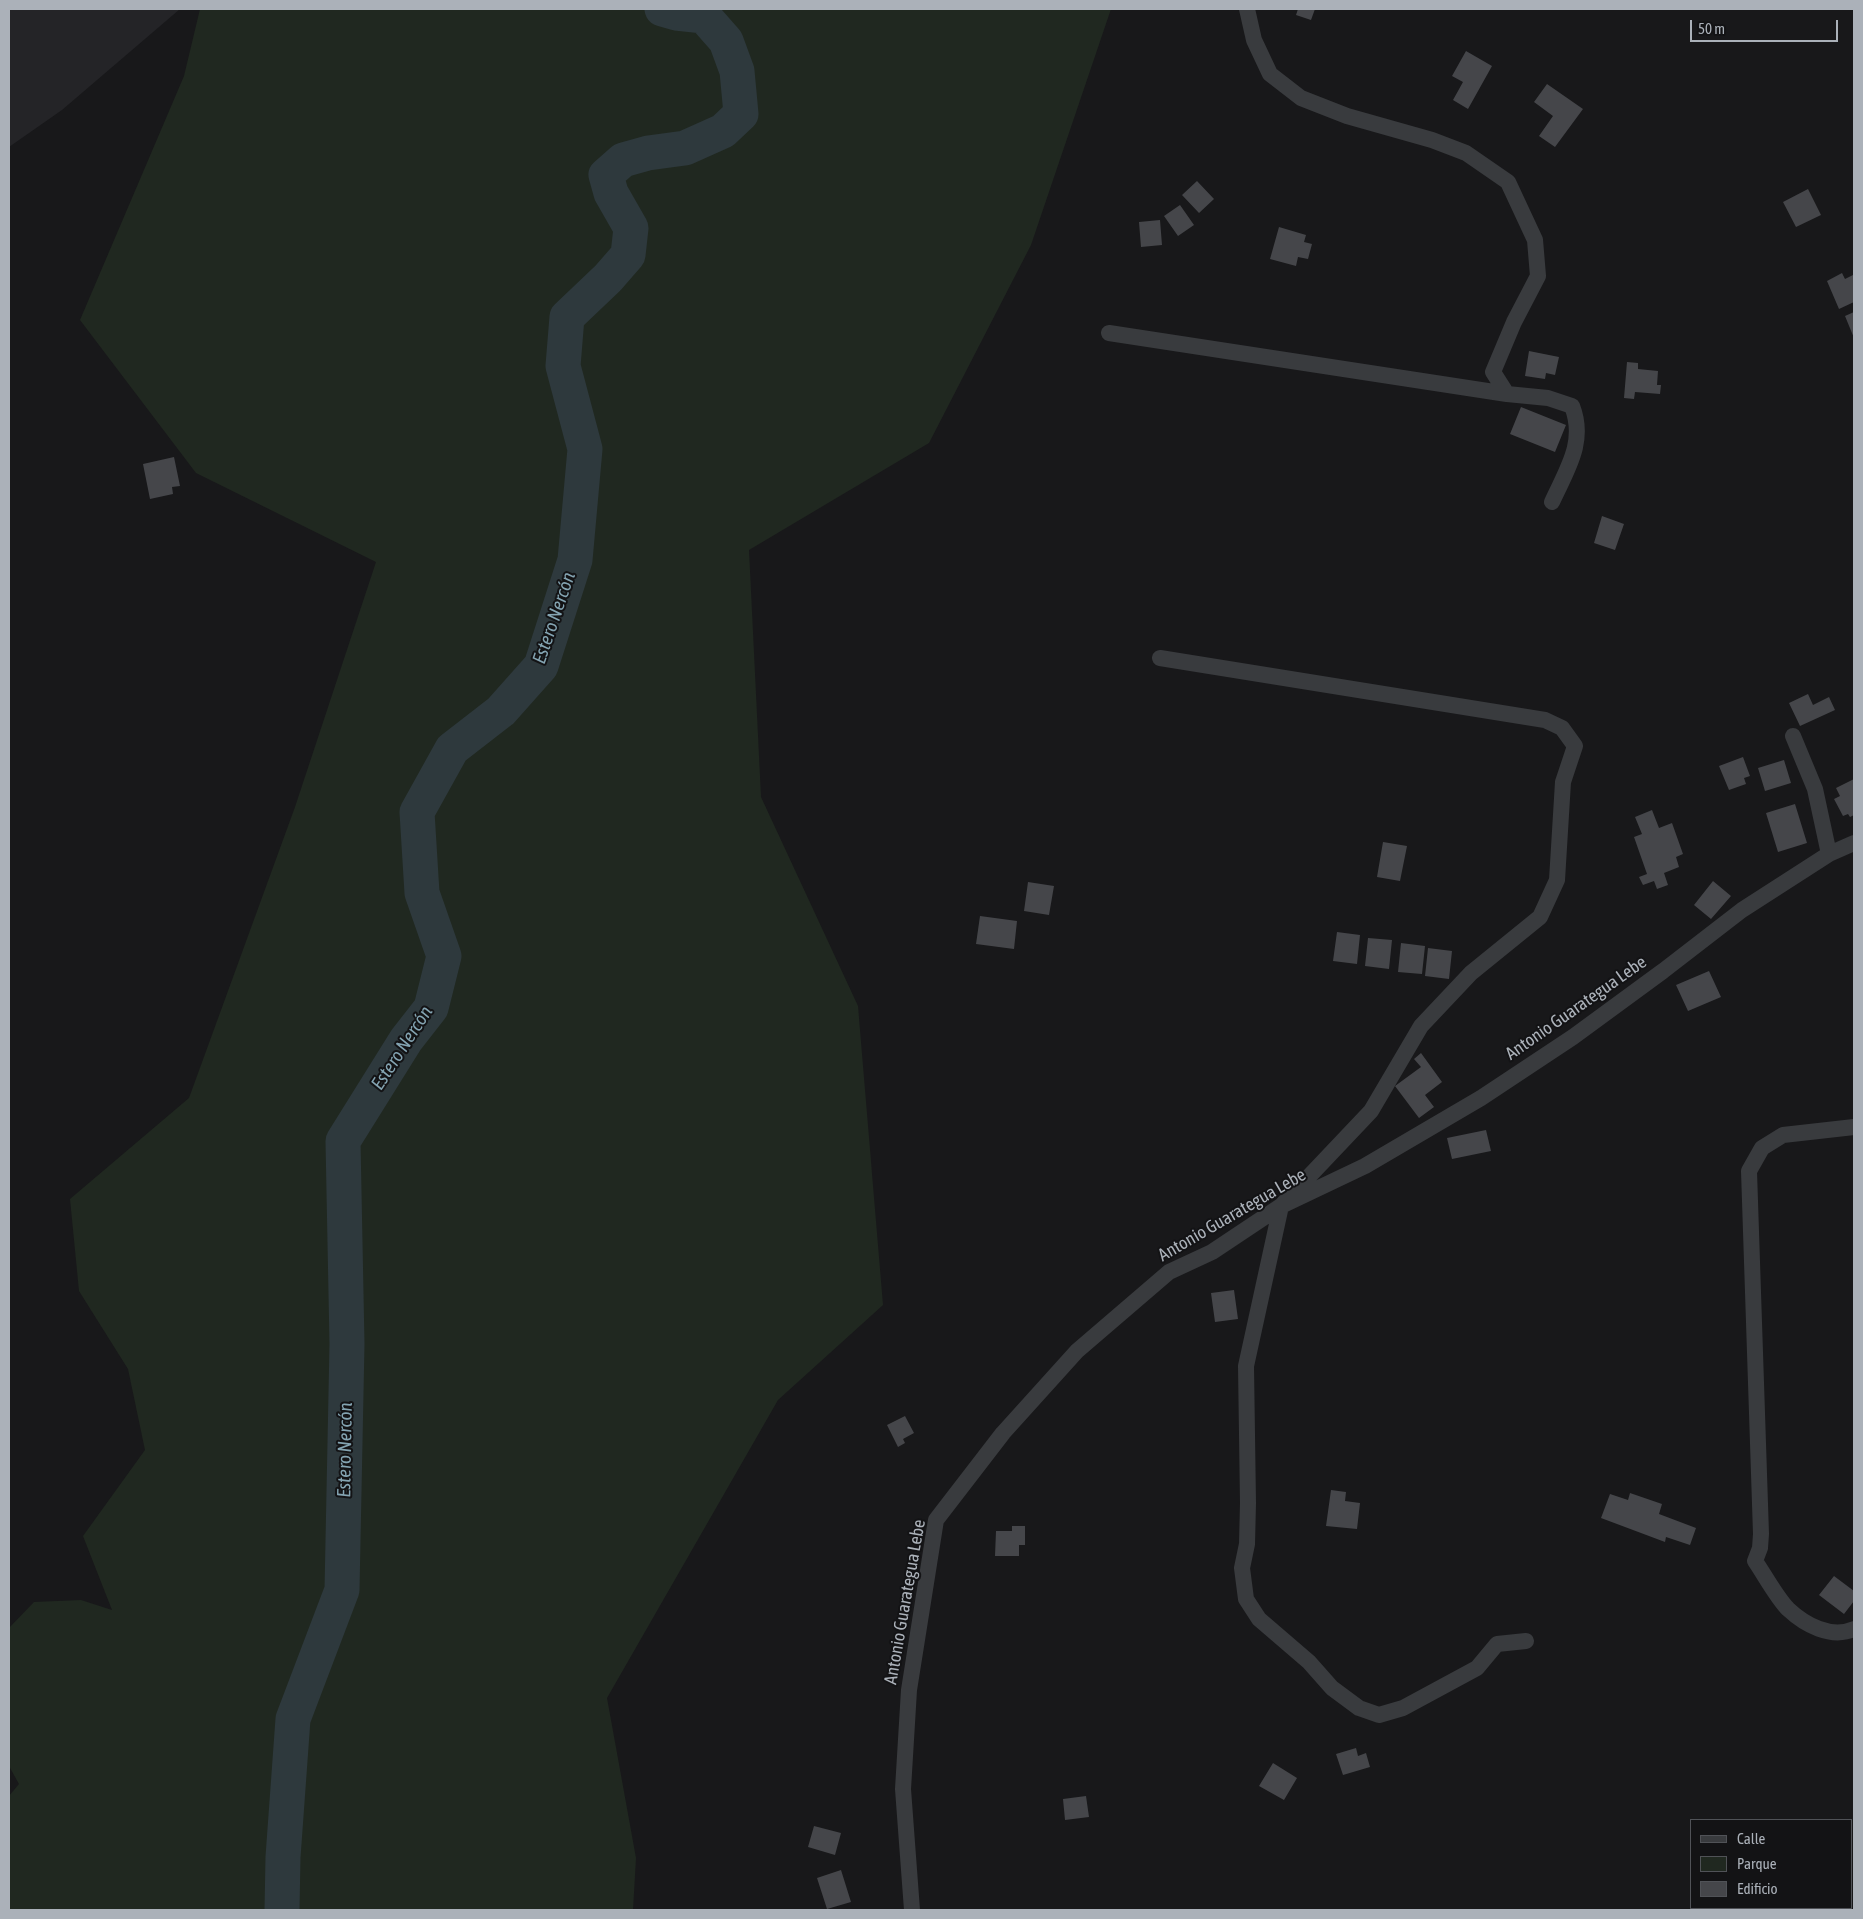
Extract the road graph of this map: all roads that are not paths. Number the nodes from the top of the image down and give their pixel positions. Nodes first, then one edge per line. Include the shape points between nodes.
1 (1247, 9) edge
2 (1109, 334) dead end
3 (1507, 394) junction
4 (1552, 502) dead end
5 (1160, 658) dead end
6 (1793, 736) dead end
7 (1854, 843) edge
8 (1829, 854) junction
9 (1854, 1127) edge
10 (1281, 1206) junction
11 (1854, 1630) edge
12 (1526, 1641) dead end
13 (912, 1910) edge

1 - 3 street via 1254,40 1270,74 1301,98 1347,116 1466,153 1508,182 1535,240 1538,276 1493,372
2 - 3 street
3 - 4 street via 1548,398 1572,406 1577,420 1576,450
5 - 10 street via 1545,720 1562,728 1575,746 1563,782 1557,880 1540,917 1471,973 1421,1026 1371,1111
6 - 8 street via 1815,789
7 - 8 street, Antonio Guarategua Lebe
8 - 10 street, Antonio Guarategua Lebe via 1742,910 1588,1026 1481,1098 1365,1166
9 - 11 street via 1784,1135 1762,1148 1749,1171 1761,1534 1755,1561 1788,1608 1833,1634
10 - 12 street via 1246,1366 1248,1503 1247,1544 1242,1568 1246,1599 1259,1619 1309,1662 1332,1688 1359,1708 1380,1715 1403,1708 1477,1668 1497,1644
10 - 13 street, Antonio Guarategua Lebe via 1212,1252 1169,1272 1077,1351 1003,1433 936,1520 909,1690 903,1789

